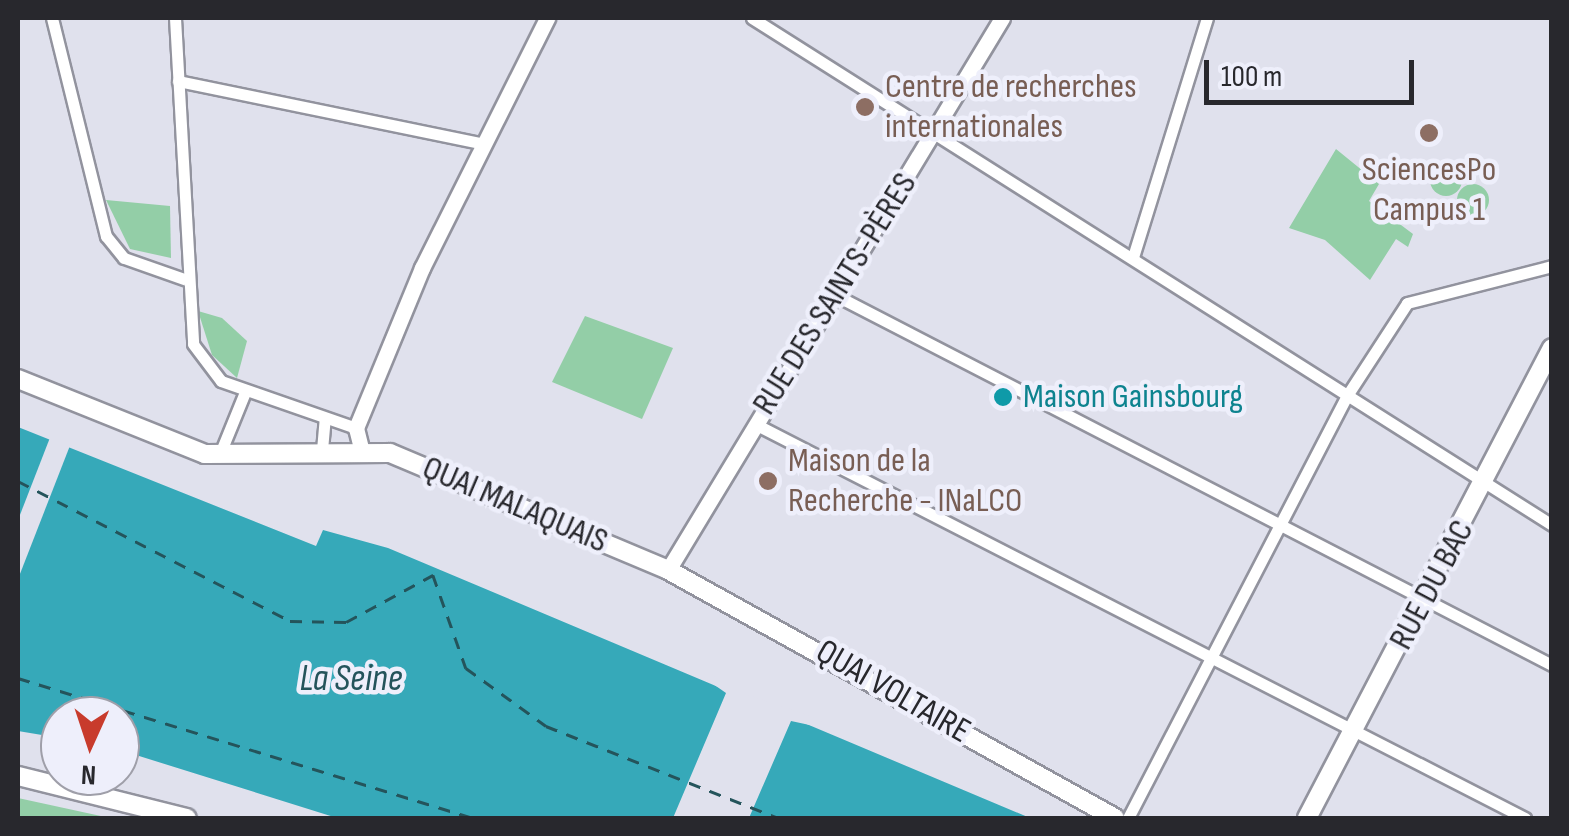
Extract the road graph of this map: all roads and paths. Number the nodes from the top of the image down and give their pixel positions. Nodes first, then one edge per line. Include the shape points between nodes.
1 (52, 18) edge
2 (175, 18) edge
3 (542, 18) edge
4 (752, 18) edge
5 (1002, 18) edge
6 (1207, 18) edge
7 (178, 81) junction
8 (936, 130) junction
9 (484, 144) junction
10 (1133, 256) junction
11 (1552, 266) edge
12 (184, 278) junction
13 (834, 296) junction
14 (1552, 348) edge
15 (18, 379) edge
16 (244, 392) junction
17 (1348, 394) junction
18 (326, 418) junction
19 (755, 424) junction
20 (356, 428) junction
21 (361, 448) junction
22 (322, 450) junction
23 (219, 456) junction
24 (1486, 483) junction
25 (1552, 525) edge
26 (1280, 527) junction
27 (668, 570) junction
28 (1424, 599) junction
29 (1212, 658) junction
30 (1552, 665) edge
31 (1354, 731) junction
32 (18, 776) edge
33 (186, 818) edge
34 (1114, 818) edge
35 (1128, 818) edge
36 (1307, 818) edge
37 (1525, 818) edge

1 - 12 street via 106,236 124,258
2 - 7 street
3 - 9 street
4 - 8 street
5 - 8 street, RUE DES SAINTS-PÈRES
6 - 10 street
7 - 9 street
7 - 12 street
8 - 10 street
8 - 13 street, RUE DES SAINTS-PÈRES
9 - 20 street
10 - 17 street
11 - 17 street via 1418,300
12 - 16 street via 199,358
13 - 19 street, RUE DES SAINTS-PÈRES
13 - 26 street
14 - 24 main road, RUE DU BAC
15 - 23 main road
16 - 18 street
16 - 23 street
17 - 24 street
17 - 26 street
18 - 20 street
18 - 22 street
19 - 27 street, RUE DES SAINTS-PÈRES
19 - 29 street
20 - 21 street
21 - 22 main road, QUAI MALAQUAIS
21 - 27 main road, QUAI MALAQUAIS
22 - 23 main road, QUAI MALAQUAIS
24 - 25 street
24 - 28 main road, RUE DU BAC
26 - 28 street
26 - 29 street
27 - 34 main road, QUAI VOLTAIRE
28 - 30 street
28 - 31 main road, RUE DU BAC
29 - 31 street
29 - 35 street
31 - 36 main road, RUE DU BAC
31 - 37 street
32 - 33 main road

